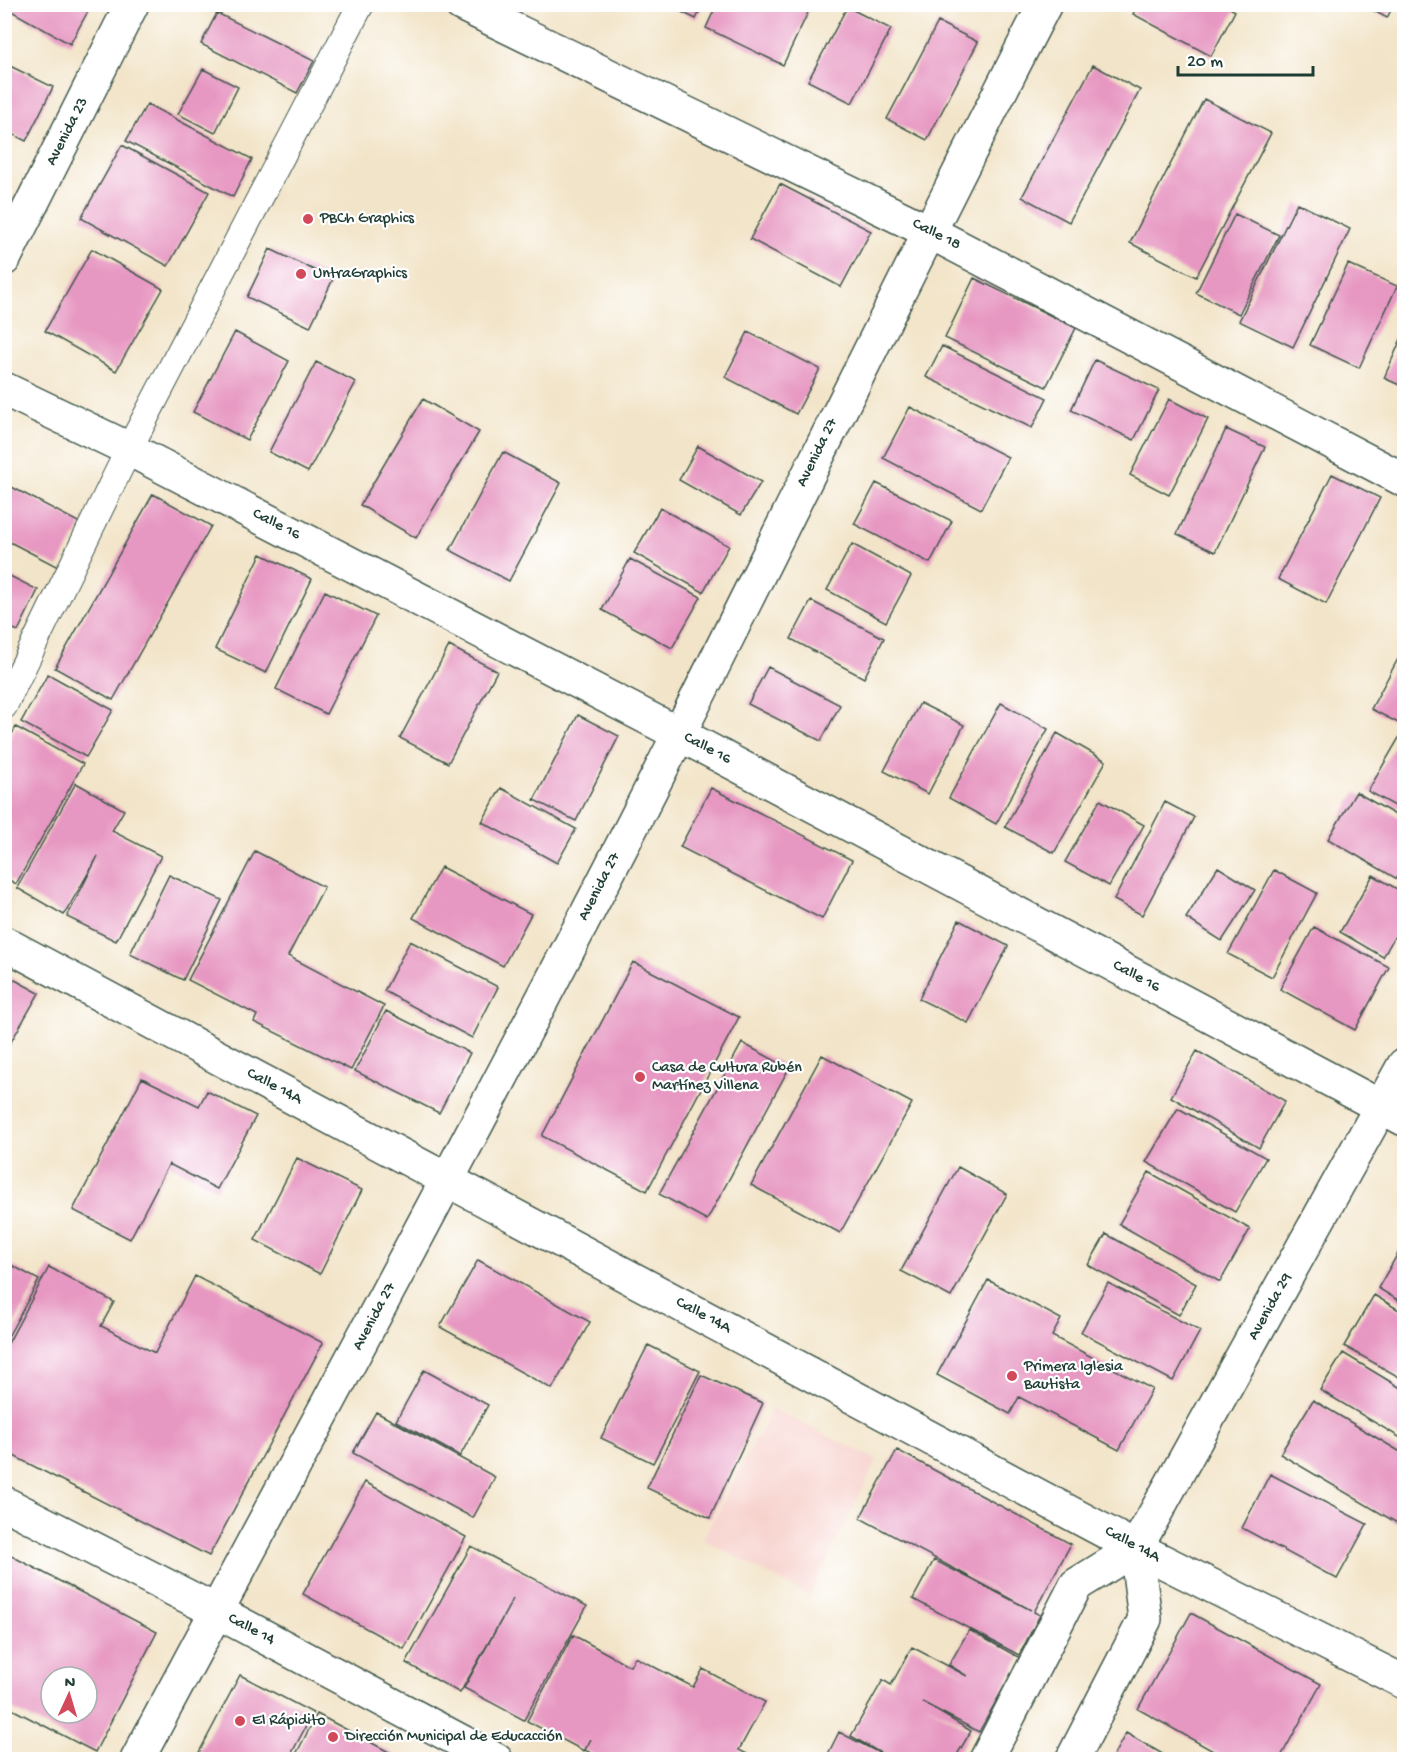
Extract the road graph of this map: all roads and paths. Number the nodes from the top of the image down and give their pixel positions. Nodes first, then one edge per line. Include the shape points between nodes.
1 (132, 4) edge
2 (361, 4) edge
3 (460, 4) edge
4 (1045, 4) edge
5 (928, 231) junction
6 (4, 258) edge
7 (4, 389) edge
8 (129, 449) junction
9 (1404, 480) edge
10 (4, 706) edge
11 (679, 734) junction
12 (4, 943) edge
13 (1404, 1065) edge
14 (1393, 1113) edge
15 (449, 1180) junction
16 (4, 1503) edge
17 (1136, 1548) junction
18 (216, 1611) junction
19 (1404, 1683) edge
20 (136, 1760) edge
21 (496, 1760) edge
22 (986, 1760) edge
23 (1072, 1760) edge

1 - 6 street, Avenida 23
2 - 8 lane
3 - 5 street, Calle 18
4 - 5 street, Avenida 27
5 - 9 street, Calle 18
5 - 11 street, Avenida 27
7 - 8 street, Calle 16
8 - 10 lane
8 - 11 street, Calle 16
11 - 14 street, Calle 16
11 - 15 street, Avenida 27
12 - 15 street, Calle 14A
13 - 14 street, Avenida 29
14 - 17 street, Avenida 29
15 - 17 street, Calle 14A
15 - 18 street, Avenida 27
16 - 18 street, Calle 14
17 - 19 street, Calle 14A
17 - 22 street, Avenida 29 via 1076,1584
17 - 23 street via 1145,1619
18 - 20 street, Avenida 27
18 - 21 street, Calle 14

